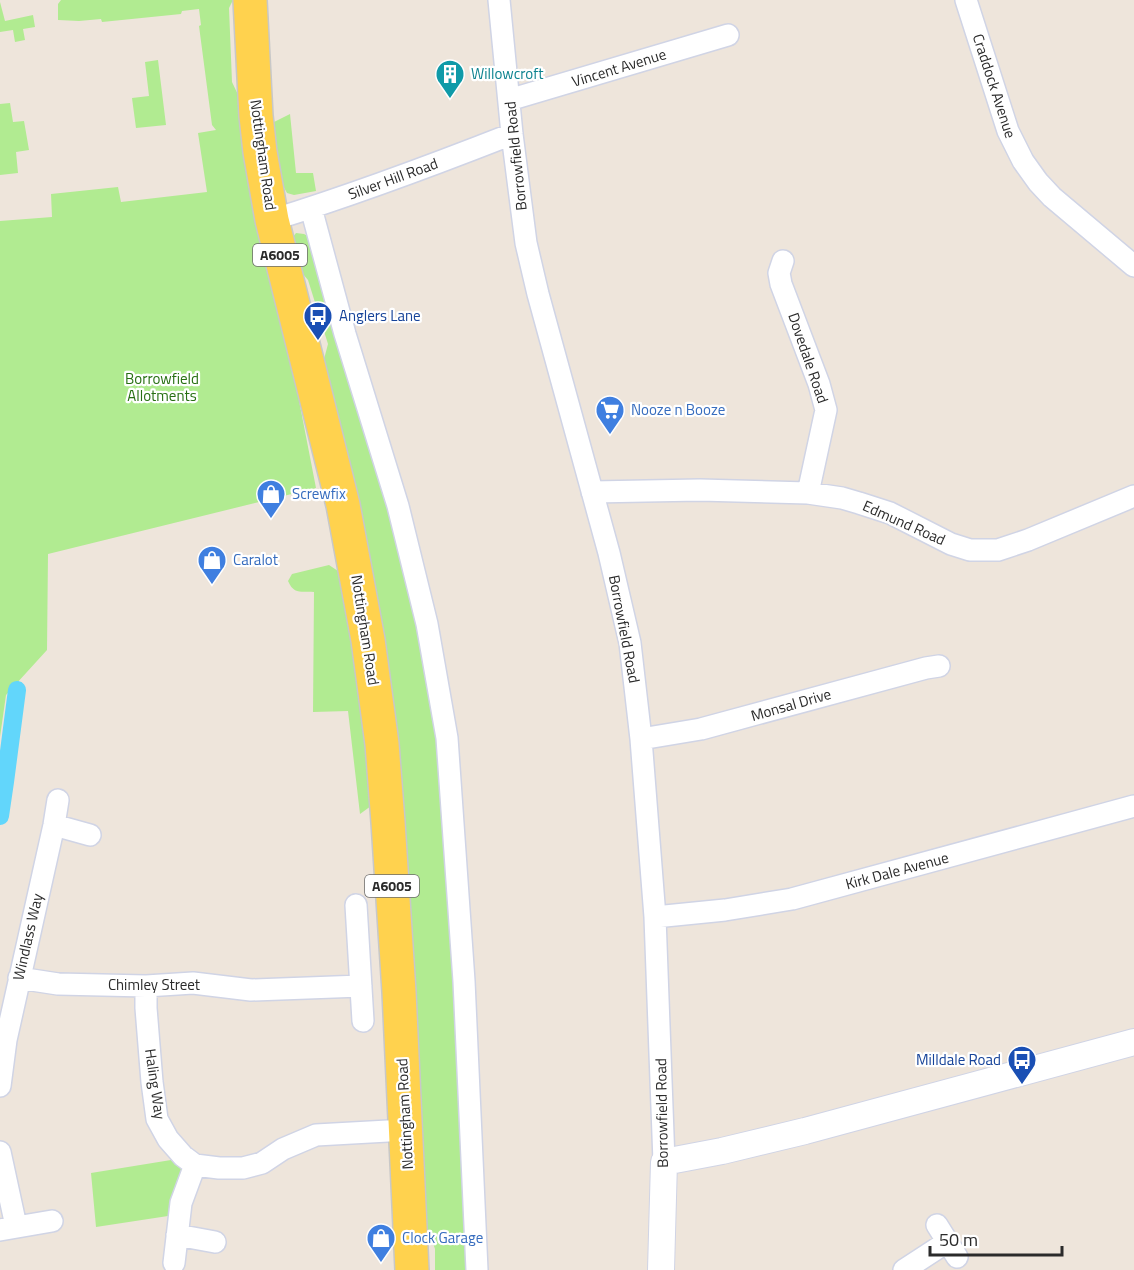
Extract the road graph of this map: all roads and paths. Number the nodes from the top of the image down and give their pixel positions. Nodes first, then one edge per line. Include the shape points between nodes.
1 (250, 0) edge
2 (499, 0) edge
3 (966, 0) edge
4 (728, 35) dead end
5 (509, 100) junction
6 (512, 134) junction
7 (311, 208) junction
8 (272, 220) junction
9 (783, 261) dead end
10 (1134, 266) edge
11 (592, 492) junction
12 (808, 493) junction
13 (1134, 496) edge
14 (939, 666) dead end
15 (641, 739) junction
16 (58, 800) dead end
17 (1134, 806) edge
18 (54, 825) junction
19 (90, 835) dead end
20 (356, 905) dead end
21 (656, 916) junction
22 (19, 978) junction
23 (146, 986) junction
24 (361, 986) junction
25 (363, 1021) dead end
26 (1134, 1042) edge
27 (0, 1086) edge
28 (406, 1130) junction
29 (0, 1152) edge
30 (664, 1162) junction
31 (195, 1165) junction
32 (52, 1221) dead end
33 (8, 1228) edge
34 (177, 1235) junction
35 (947, 1241) dead end
36 (215, 1242) dead end
37 (174, 1263) dead end
38 (412, 1270) edge
39 (477, 1270) edge
40 (661, 1270) edge
41 (904, 1270) edge

1 - 8 main road, Nottingham Road / A6005 via 256,116
2 - 5 street, Borrowfield Road
3 - 10 street, Craddock Avenue via 1008,131 1023,161 1052,196
4 - 5 street, Vincent Avenue
5 - 6 street, Borrowfield Road
6 - 7 street, Silver Hill Road
6 - 11 street, Borrowfield Road via 526,243
7 - 8 street, Silver Hill Road
7 - 39 street via 398,506 427,624 447,738 464,981
8 - 28 main road, Nottingham Road / A6005 via 343,505 368,640 382,744
9 - 12 street, Dovedale Road via 781,284 826,410
11 - 12 street, Edmund Road
11 - 15 street, Borrowfield Road via 630,643
12 - 13 street, Edmund Road via 859,503 890,513 951,544 985,550 1028,540
14 - 15 street, Monsal Drive via 701,729
15 - 21 street, Borrowfield Road
16 - 18 street, Windlass Way
17 - 21 street, Kirk Dale Avenue via 792,899
18 - 19 street
18 - 22 street, Windlass Way
20 - 24 street
21 - 30 street, Borrowfield Road
22 - 23 street, Chimley Street via 58,984
22 - 27 street, Windlass Way
23 - 24 street, Chimley Street via 193,983 251,990
23 - 31 street, Haling Way via 157,1119 168,1139
24 - 25 street
26 - 30 street via 805,1131
28 - 31 street via 316,1135 262,1163 243,1168
28 - 38 main road, Nottingham Road / A6005
29 - 33 street
30 - 40 street, Borrowfield Road
31 - 34 street via 181,1203
32 - 33 street
34 - 36 street
34 - 37 street
35 - 41 street

